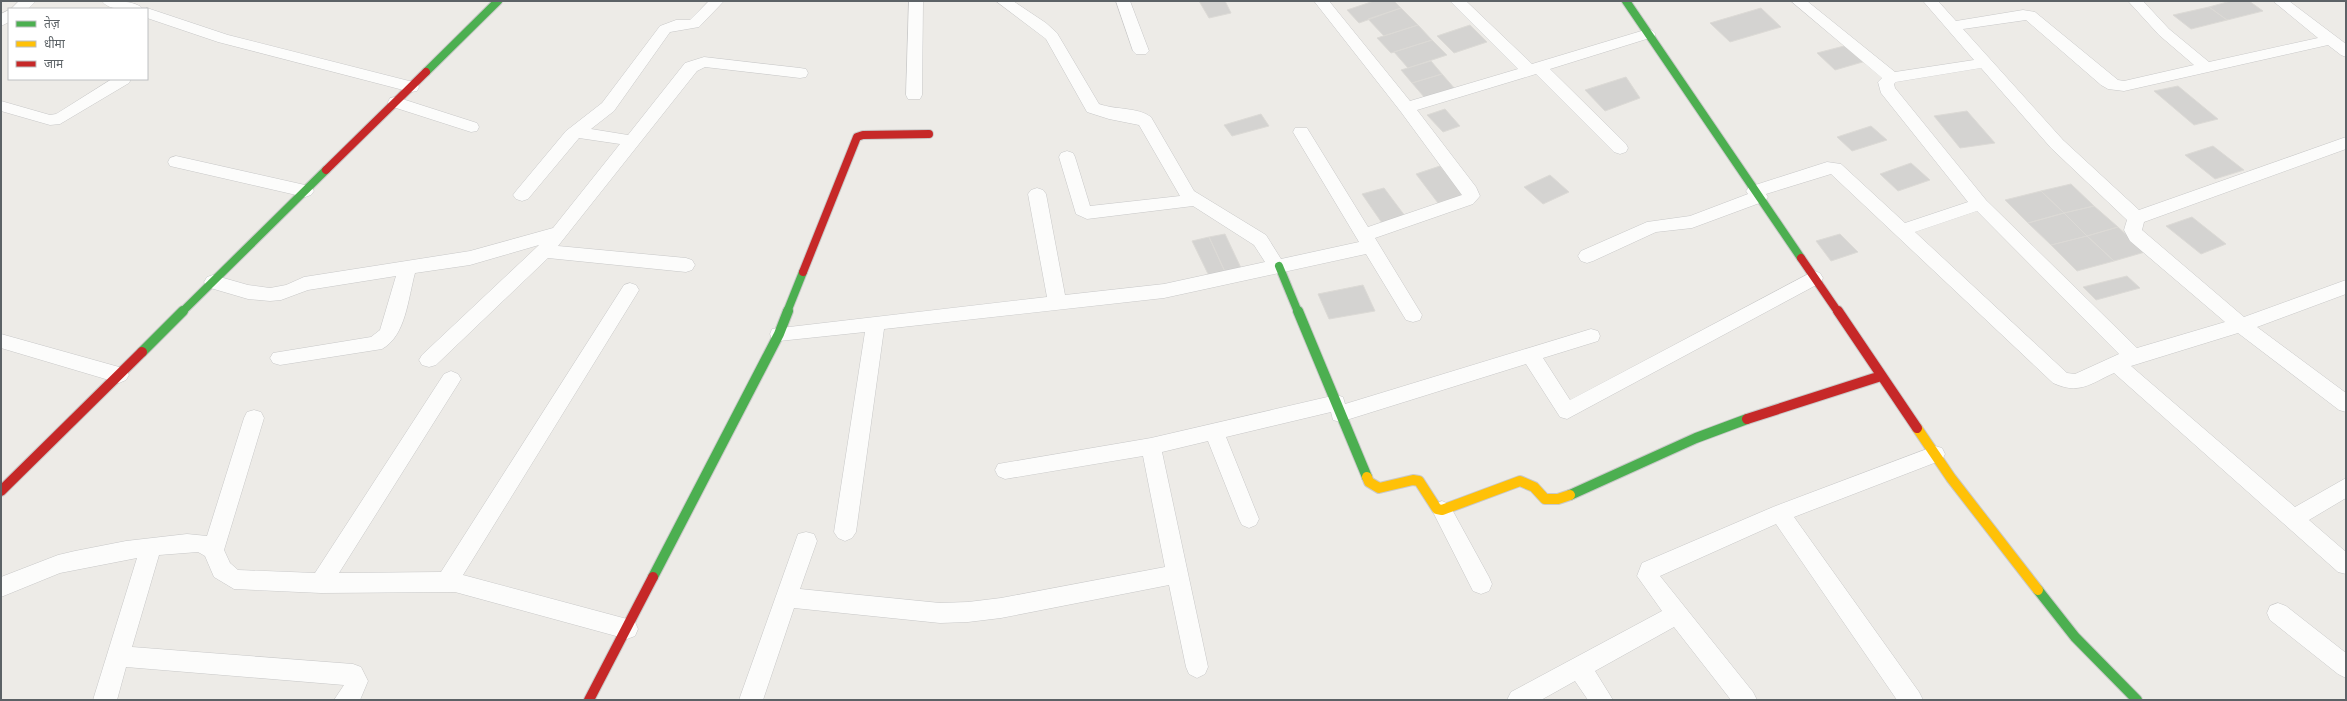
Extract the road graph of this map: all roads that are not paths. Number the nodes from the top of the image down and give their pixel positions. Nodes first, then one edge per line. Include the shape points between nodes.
1 (29, 1) edge
2 (109, 1) edge
3 (498, 1) edge
4 (717, 1) edge
5 (916, 1) edge
6 (1003, 1) edge
7 (1124, 1) edge
8 (1321, 1) edge
9 (1457, 1) edge
10 (1626, 1) edge
11 (1798, 1) edge
12 (1930, 1) edge
13 (2135, 1) edge
14 (2280, 1) edge
15 (19, 8) edge
16 (133, 8) edge
17 (148, 13) edge
18 (1951, 26) junction
19 (1648, 34) junction
20 (2330, 40) junction
21 (1141, 51) dead end
22 (2346, 52) edge
23 (1984, 63) junction
24 (2207, 68) junction
25 (1535, 69) junction
26 (800, 73) dead end
27 (1892, 78) junction
28 (121, 80) edge
29 (410, 87) junction
30 (914, 95) dead end
31 (396, 102) junction
32 (1, 106) edge
33 (1407, 108) junction
34 (471, 127) dead end
35 (576, 132) junction
36 (1301, 132) dead end
37 (929, 134) dead end
38 (634, 141) junction
39 (2346, 144) edge
40 (1620, 148) dead end
41 (1067, 157) dead end
42 (176, 162) dead end
43 (305, 191) junction
44 (1037, 194) dead end
45 (1757, 194) junction
46 (522, 195) dead end
47 (1193, 200) junction
48 (1980, 204) junction
49 (2136, 218) junction
50 (1902, 230) junction
51 (559, 233) junction
52 (1367, 240) junction
53 (546, 249) junction
54 (1587, 256) dead end
55 (686, 264) dead end
56 (1277, 266) junction
57 (407, 268) junction
58 (1814, 278) junction
59 (213, 282) junction
60 (2346, 287) edge
61 (630, 290) dead end
62 (1057, 303) junction
63 (1413, 315) dead end
64 (876, 323) junction
65 (2241, 325) junction
66 (779, 334) junction
67 (1591, 336) dead end
68 (1, 341) edge
69 (1530, 354) junction
70 (280, 358) dead end
71 (429, 360) dead end
72 (2124, 360) junction
73 (119, 375) junction
74 (1882, 376) junction
75 (451, 378) dead end
76 (2346, 404) edge
77 (1338, 408) junction
78 (254, 418) dead end
79 (1214, 431) junction
80 (1151, 446) junction
81 (1935, 454) junction
82 (1005, 470) dead end
83 (2346, 487) edge
84 (1, 491) edge
85 (1442, 510) junction
86 (1780, 513) junction
87 (1249, 519) dead end
88 (2293, 519) junction
89 (845, 532) dead end
90 (806, 541) dead end
91 (151, 548) junction
92 (213, 550) junction
93 (2346, 565) edge
94 (1178, 574) junction
95 (447, 582) junction
96 (321, 584) junction
97 (1481, 584) dead end
98 (1, 587) edge
99 (786, 597) junction
100 (2278, 613) dead end
101 (1677, 614) junction
102 (627, 629) junction
103 (119, 656) junction
104 (1197, 667) dead end
105 (2346, 667) edge
106 (1579, 668) junction
107 (105, 700) edge
108 (346, 700) edge
109 (589, 700) edge
110 (751, 700) edge
111 (1519, 700) edge
112 (1601, 700) edge
113 (1745, 700) edge
114 (1911, 700) edge
115 (2137, 700) edge

1 - 15 street
2 - 16 street
3 - 29 street
4 - 35 street via 694,24 676,25 665,29 608,107
5 - 30 street
6 - 47 street via 1052,36 1093,108 1145,121 1184,190
7 - 21 street
8 - 33 street
9 - 25 street
10 - 19 street
11 - 27 street
12 - 18 street
13 - 24 street via 2164,32
14 - 20 street
17 - 29 street via 223,40
18 - 23 street
18 - 24 street via 2030,16 2114,85 2124,86
19 - 25 street
19 - 45 street
20 - 22 street
20 - 24 street
23 - 27 street
23 - 49 street via 2057,144
25 - 33 street
25 - 40 street
26 - 38 street via 698,63 691,67
27 - 48 street via 1886,82 1886,89
28 - 32 street via 60,119 50,120
29 - 31 street
31 - 34 street
31 - 43 street
33 - 52 street via 1470,191 1471,196 1467,200
35 - 38 street
35 - 46 street
36 - 52 street
37 - 66 street via 857,136
38 - 51 street
39 - 49 street
41 - 47 street via 1082,210 1087,213
42 - 43 street
43 - 59 street
44 - 62 street
45 - 50 street via 1827,168 1835,168
45 - 54 street via 1692,222 1653,226
45 - 58 street
47 - 56 street via 1260,240
48 - 50 street
48 - 72 street
49 - 65 street via 2133,230 2136,236
50 - 72 street via 2060,378 2077,382
51 - 53 street
51 - 57 street via 470,258
52 - 56 street
52 - 63 street
53 - 55 street via 550,252
53 - 71 street
56 - 62 street via 1164,291
56 - 77 street
57 - 59 street via 304,284 291,292 269,296
57 - 70 street via 389,333 384,339 375,344
58 - 69 street via 1567,411
58 - 74 street
59 - 73 street
60 - 65 street
61 - 95 street
62 - 64 street
64 - 66 street
64 - 89 street
65 - 72 street
65 - 76 street
66 - 102 street
67 - 69 street
68 - 73 street
69 - 77 street
72 - 88 street
73 - 84 street
74 - 81 street
74 - 85 street via 1696,438 1555,501 1546,500 1527,482 1520,481
75 - 96 street
77 - 79 street
77 - 85 street via 1369,482 1373,486 1379,488 1418,481 1434,506
78 - 92 street
79 - 80 street
79 - 87 street
80 - 82 street
80 - 94 street
81 - 86 street
81 - 115 street via 2076,637
83 - 88 street
85 - 97 street
86 - 101 street via 1650,570 1648,576
86 - 114 street
88 - 93 street
90 - 99 street
91 - 92 street via 201,543
91 - 98 street via 126,550 58,564
91 - 103 street
92 - 96 street via 222,570 234,578
94 - 99 street via 968,612 940,613
94 - 104 street
95 - 96 street
95 - 102 street
99 - 110 street
100 - 105 street
101 - 106 street
101 - 113 street
102 - 109 street
103 - 107 street
103 - 108 street via 353,675 357,681 355,689
106 - 111 street
106 - 112 street

